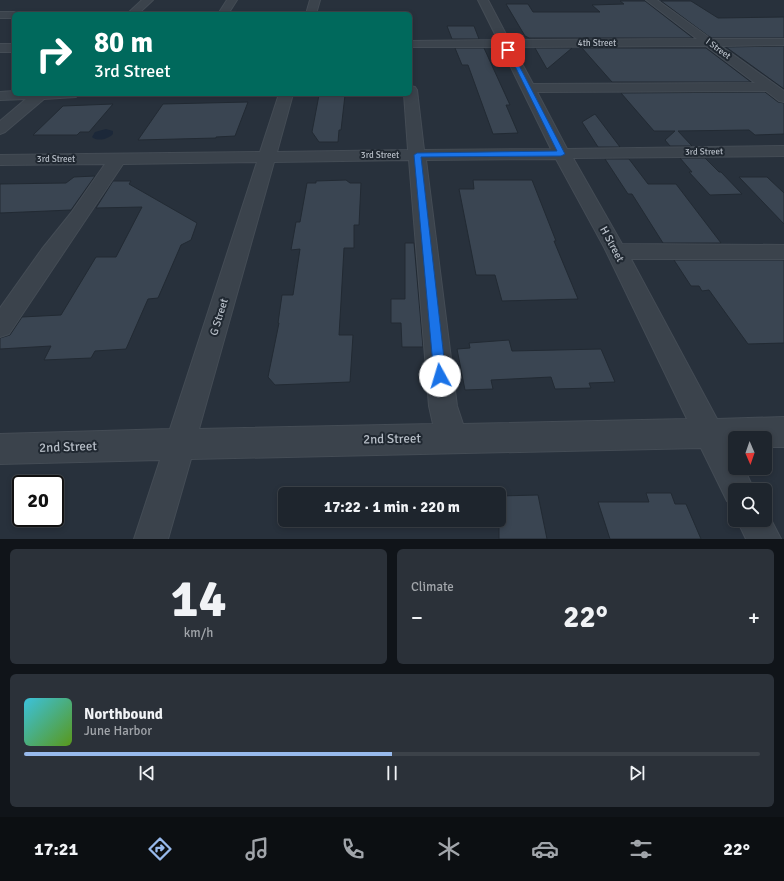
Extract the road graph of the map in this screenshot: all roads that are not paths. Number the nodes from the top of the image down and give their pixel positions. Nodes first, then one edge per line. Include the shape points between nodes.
1 (148, 0) edge
2 (232, 0) edge
3 (315, 0) edge
4 (483, 0) edge
5 (651, 0) edge
6 (134, 12) edge
7 (223, 12) edge
8 (312, 12) edge
9 (0, 15) edge
10 (12, 15) edge
11 (709, 42) junction
12 (784, 42) edge
13 (412, 44) edge
14 (505, 44) junction
15 (0, 48) edge
16 (12, 48) edge
17 (769, 87) junction
18 (528, 88) junction
19 (12, 95) edge
20 (0, 96) edge
21 (38, 96) edge
22 (285, 96) edge
23 (411, 96) edge
24 (784, 98) edge
25 (0, 129) edge
26 (784, 151) edge
27 (561, 154) junction
28 (417, 155) junction
29 (267, 157) junction
30 (118, 159) junction
31 (0, 160) edge
32 (616, 251) junction
33 (784, 252) edge
34 (0, 327) edge
35 (784, 432) edge
36 (708, 434) junction
37 (452, 438) junction
38 (181, 444) junction
39 (0, 449) edge
40 (734, 483) edge
41 (758, 527) edge
42 (151, 539) edge
43 (764, 539) edge

1 - 6 street
2 - 7 street
3 - 8 street
4 - 14 street, H Street
5 - 11 street, I Street
9 - 10 street
11 - 12 street, 4th Street
11 - 14 street, 4th Street
11 - 17 street, I Street
13 - 14 street, 4th Street
14 - 18 street, H Street
15 - 16 street
17 - 18 street
17 - 24 street, I Street
18 - 27 street, H Street
19 - 20 street
21 - 25 street
22 - 29 street, G Street
23 - 28 street
26 - 27 street, 3rd Street
27 - 28 street, 3rd Street
27 - 32 street, H Street
28 - 29 street, 3rd Street
28 - 37 street via 443,406
29 - 30 street, 3rd Street
29 - 38 street, G Street
30 - 31 street, 3rd Street
30 - 34 street
32 - 33 street
32 - 36 street, H Street
35 - 36 street, 2nd Street
36 - 37 street, 2nd Street
36 - 40 street, H Street
37 - 38 street, 2nd Street
38 - 39 street, 2nd Street
38 - 42 street, G Street
41 - 43 street

